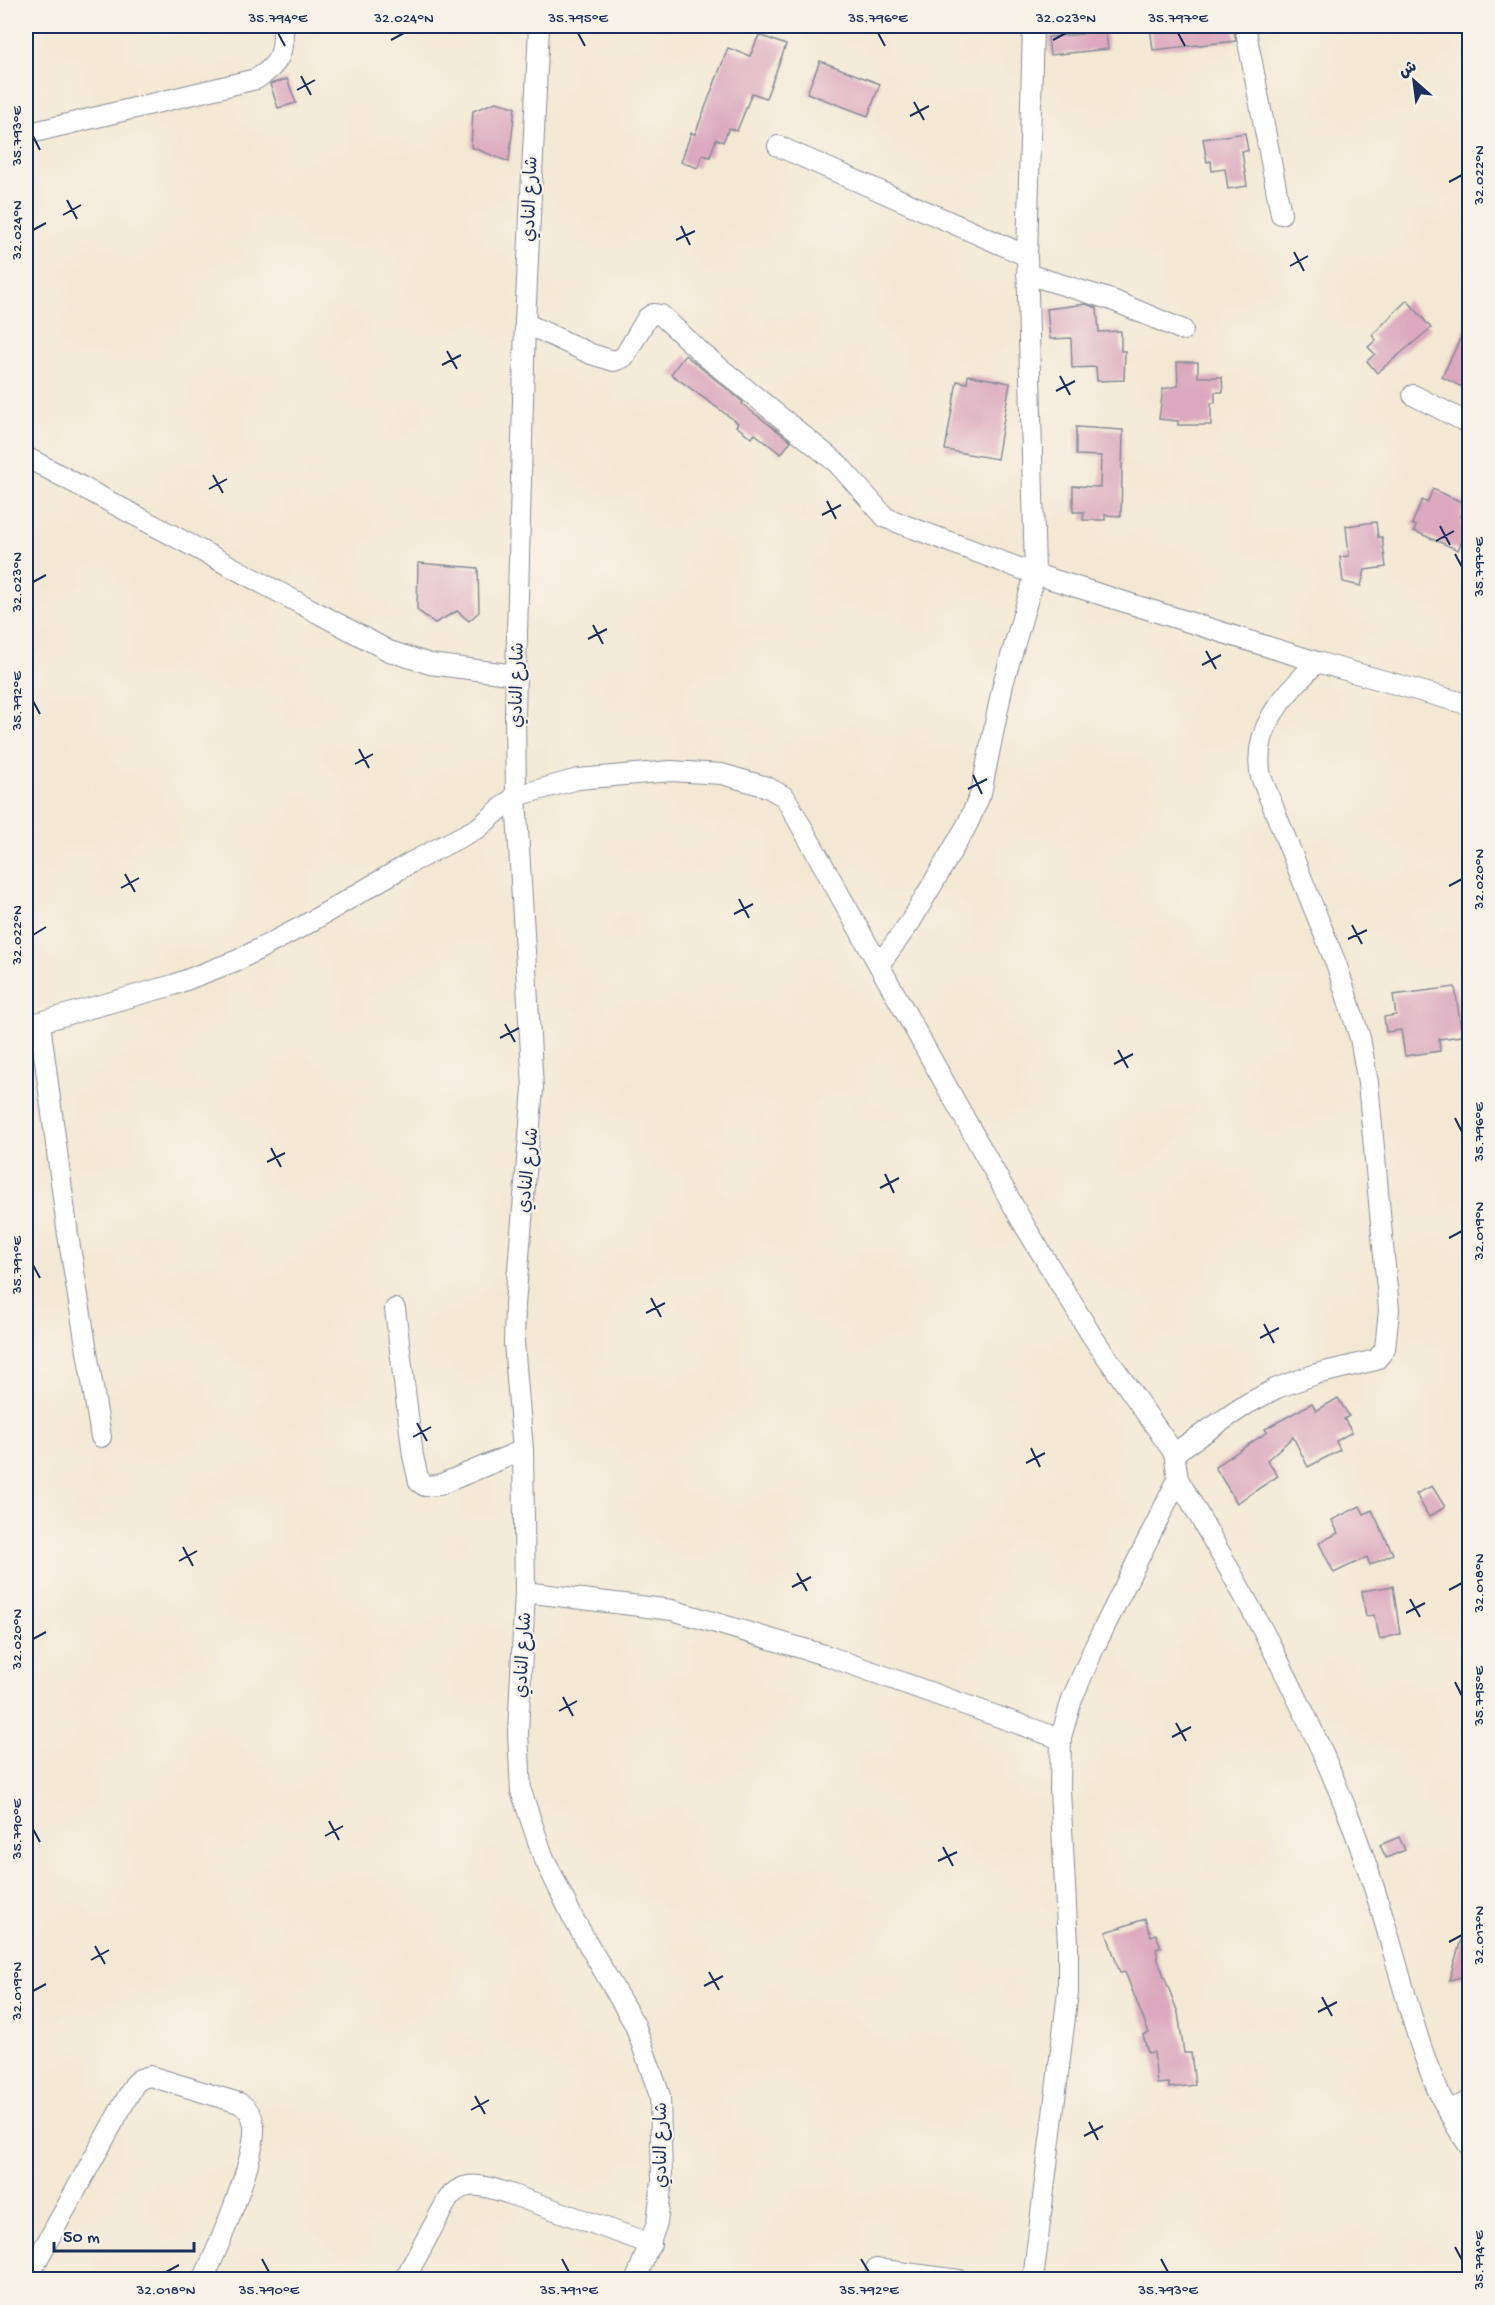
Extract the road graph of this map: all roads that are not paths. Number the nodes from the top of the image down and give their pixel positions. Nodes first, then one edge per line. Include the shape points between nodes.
1 (283, 26) edge
2 (538, 26) edge
3 (1033, 26) edge
4 (1245, 26) edge
5 (26, 134) edge
6 (778, 146) dead end
7 (1281, 214) dead end
8 (1027, 265) junction
9 (525, 323) junction
10 (1183, 330) dead end
11 (1413, 395) dead end
12 (1470, 424) edge
13 (26, 457) edge
14 (1035, 574) junction
15 (1317, 662) junction
16 (516, 675) junction
17 (1470, 705) edge
18 (516, 796) junction
19 (879, 965) junction
20 (33, 1024) edge
21 (395, 1309) dead end
22 (101, 1437) dead end
23 (523, 1450) junction
24 (1174, 1453) junction
25 (1178, 1479) junction
26 (525, 1592) junction
27 (1061, 1739) junction
28 (1470, 2101) edge
29 (1447, 2111) junction
30 (1470, 2147) edge
31 (651, 2244) junction
32 (876, 2269) dead end
33 (35, 2273) edge
34 (203, 2280) edge
35 (404, 2280) edge
36 (636, 2280) edge
37 (959, 2280) edge
38 (1033, 2280) edge

1 - 5 street via 280,59 256,79
2 - 9 street, شارع النادي
3 - 8 street
4 - 7 street
6 - 8 street
8 - 10 street
8 - 14 street
9 - 14 street via 614,361 624,357 647,318 661,315 838,464 886,518
9 - 16 street, شارع النادي
11 - 12 street
13 - 16 street via 389,651 430,664
14 - 15 street
14 - 19 street via 1004,684 981,793 967,825 911,921
15 - 17 street
15 - 24 street via 1277,709 1262,736 1258,755 1261,777 1337,966 1365,1059 1389,1310 1388,1339 1376,1360 1316,1374 1278,1388
16 - 18 street, شارع النادي
18 - 19 street via 578,779 671,771 722,774 767,787 785,797 795,811
18 - 20 street via 478,828 238,960 173,985
18 - 23 street, شارع النادي via 533,1088 515,1276 514,1342
19 - 24 street via 989,1166 1067,1297
20 - 22 street
21 - 23 street via 412,1456 421,1485 439,1485
23 - 26 street, شارع النادي
24 - 25 street
25 - 27 street via 1094,1648 1072,1699
25 - 29 street via 1300,1699 1370,1875 1416,2029
26 - 27 street via 672,1610 828,1656
26 - 31 street, شارع النادي via 518,1733 521,1791 551,1875 631,2016 660,2096 662,2180
27 - 38 street via 1068,1992
28 - 29 street
29 - 30 street
31 - 35 street via 507,2193 484,2186 464,2186 448,2199
31 - 36 street, شارع النادي
32 - 37 street
33 - 34 street via 134,2085 150,2076 239,2103 251,2115 253,2139 249,2159 218,2249

